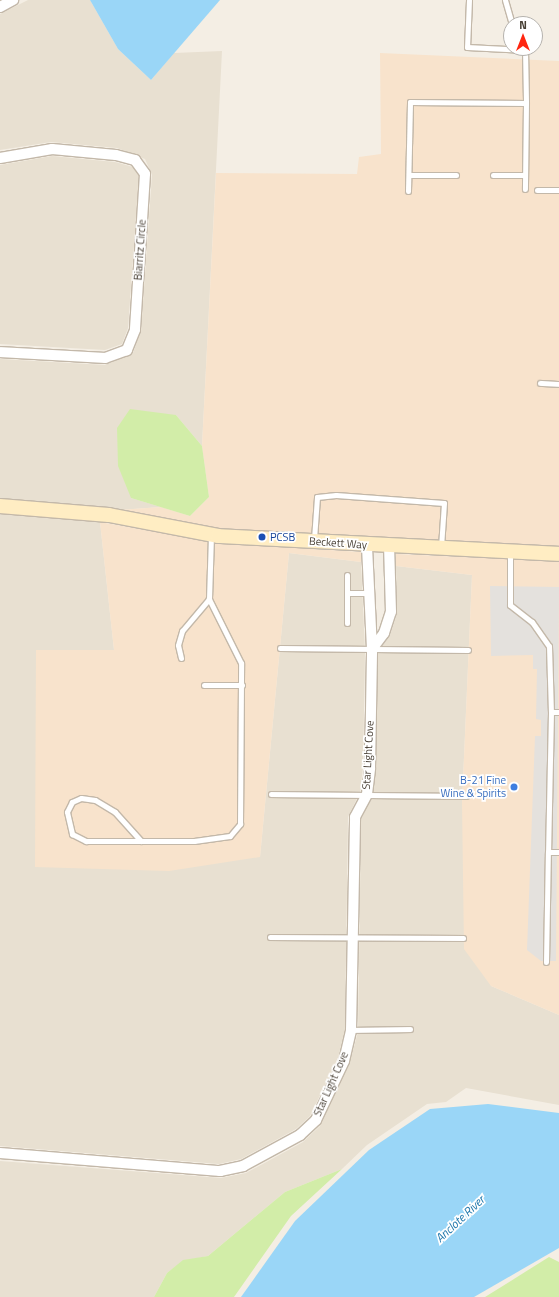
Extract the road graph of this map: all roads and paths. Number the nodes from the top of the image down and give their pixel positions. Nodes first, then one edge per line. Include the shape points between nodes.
1 (12, 0) edge
2 (469, 0) edge
3 (505, 0) edge
4 (0, 6) edge
5 (510, 16) edge
6 (503, 48) edge
7 (525, 56) edge
8 (526, 103) junction
9 (0, 158) edge
10 (409, 175) junction
11 (456, 175) dead end
12 (493, 175) dead end
13 (525, 175) junction
14 (525, 190) dead end
15 (537, 190) dead end
16 (559, 190) edge
17 (408, 191) dead end
18 (0, 352) edge
19 (540, 383) dead end
20 (559, 384) edge
21 (0, 506) edge
22 (211, 535) junction
23 (314, 542) junction
24 (367, 545) junction
25 (389, 546) junction
26 (440, 550) junction
27 (510, 552) junction
28 (559, 554) edge
29 (347, 575) dead end
30 (347, 593) junction
31 (369, 593) junction
32 (209, 599) junction
33 (346, 624) dead end
34 (280, 648) dead end
35 (372, 649) junction
36 (468, 650) dead end
37 (181, 658) dead end
38 (204, 685) dead end
39 (242, 685) junction
40 (551, 712) junction
41 (559, 712) edge
42 (272, 794) dead end
43 (367, 794) junction
44 (466, 796) dead end
45 (141, 841) junction
46 (548, 852) junction
47 (559, 852) edge
48 (270, 937) dead end
49 (353, 937) junction
50 (464, 938) dead end
51 (546, 962) dead end
52 (410, 1029) dead end
53 (351, 1030) junction
54 (0, 1153) edge

1 - 4 street
2 - 6 lane via 467,47
3 - 5 lane
7 - 8 lane
8 - 10 lane via 410,102
8 - 13 lane
9 - 18 street, Biarritz Circle via 52,149 116,155 135,160 145,174 134,330 127,350 105,358
10 - 11 lane
10 - 17 lane
12 - 13 lane
13 - 14 lane
15 - 16 lane
19 - 20 lane
21 - 22 street, Beckett Way via 109,515
22 - 23 street, Beckett Way
22 - 32 lane
23 - 24 street, Beckett Way
23 - 26 lane via 317,497 336,495 444,503
24 - 25 street, Beckett Way
24 - 31 street, Star Light Cove
25 - 26 street, Beckett Way
25 - 35 street via 391,612 384,633
26 - 27 street, Beckett Way
27 - 28 street, Beckett Way
27 - 40 lane via 510,606 532,622 549,646
29 - 30 lane
30 - 31 lane
30 - 33 lane
31 - 35 street, Star Light Cove
32 - 37 lane via 182,631 178,645
32 - 39 lane via 241,663
34 - 35 lane
35 - 36 lane
35 - 43 street, Star Light Cove
38 - 39 lane
39 - 45 lane via 240,824 230,836 194,841
40 - 41 lane
40 - 46 lane
42 - 43 lane
43 - 44 lane
43 - 49 street, Star Light Cove via 355,817
45 - 45 lane via 86,841 72,834 67,812 72,802 81,798 95,800 115,812
46 - 47 lane
46 - 51 lane
48 - 49 lane
49 - 50 lane
49 - 53 street, Star Light Cove
52 - 53 lane
53 - 54 street, Star Light Cove via 344,1061 316,1120 300,1135 243,1166 220,1171

